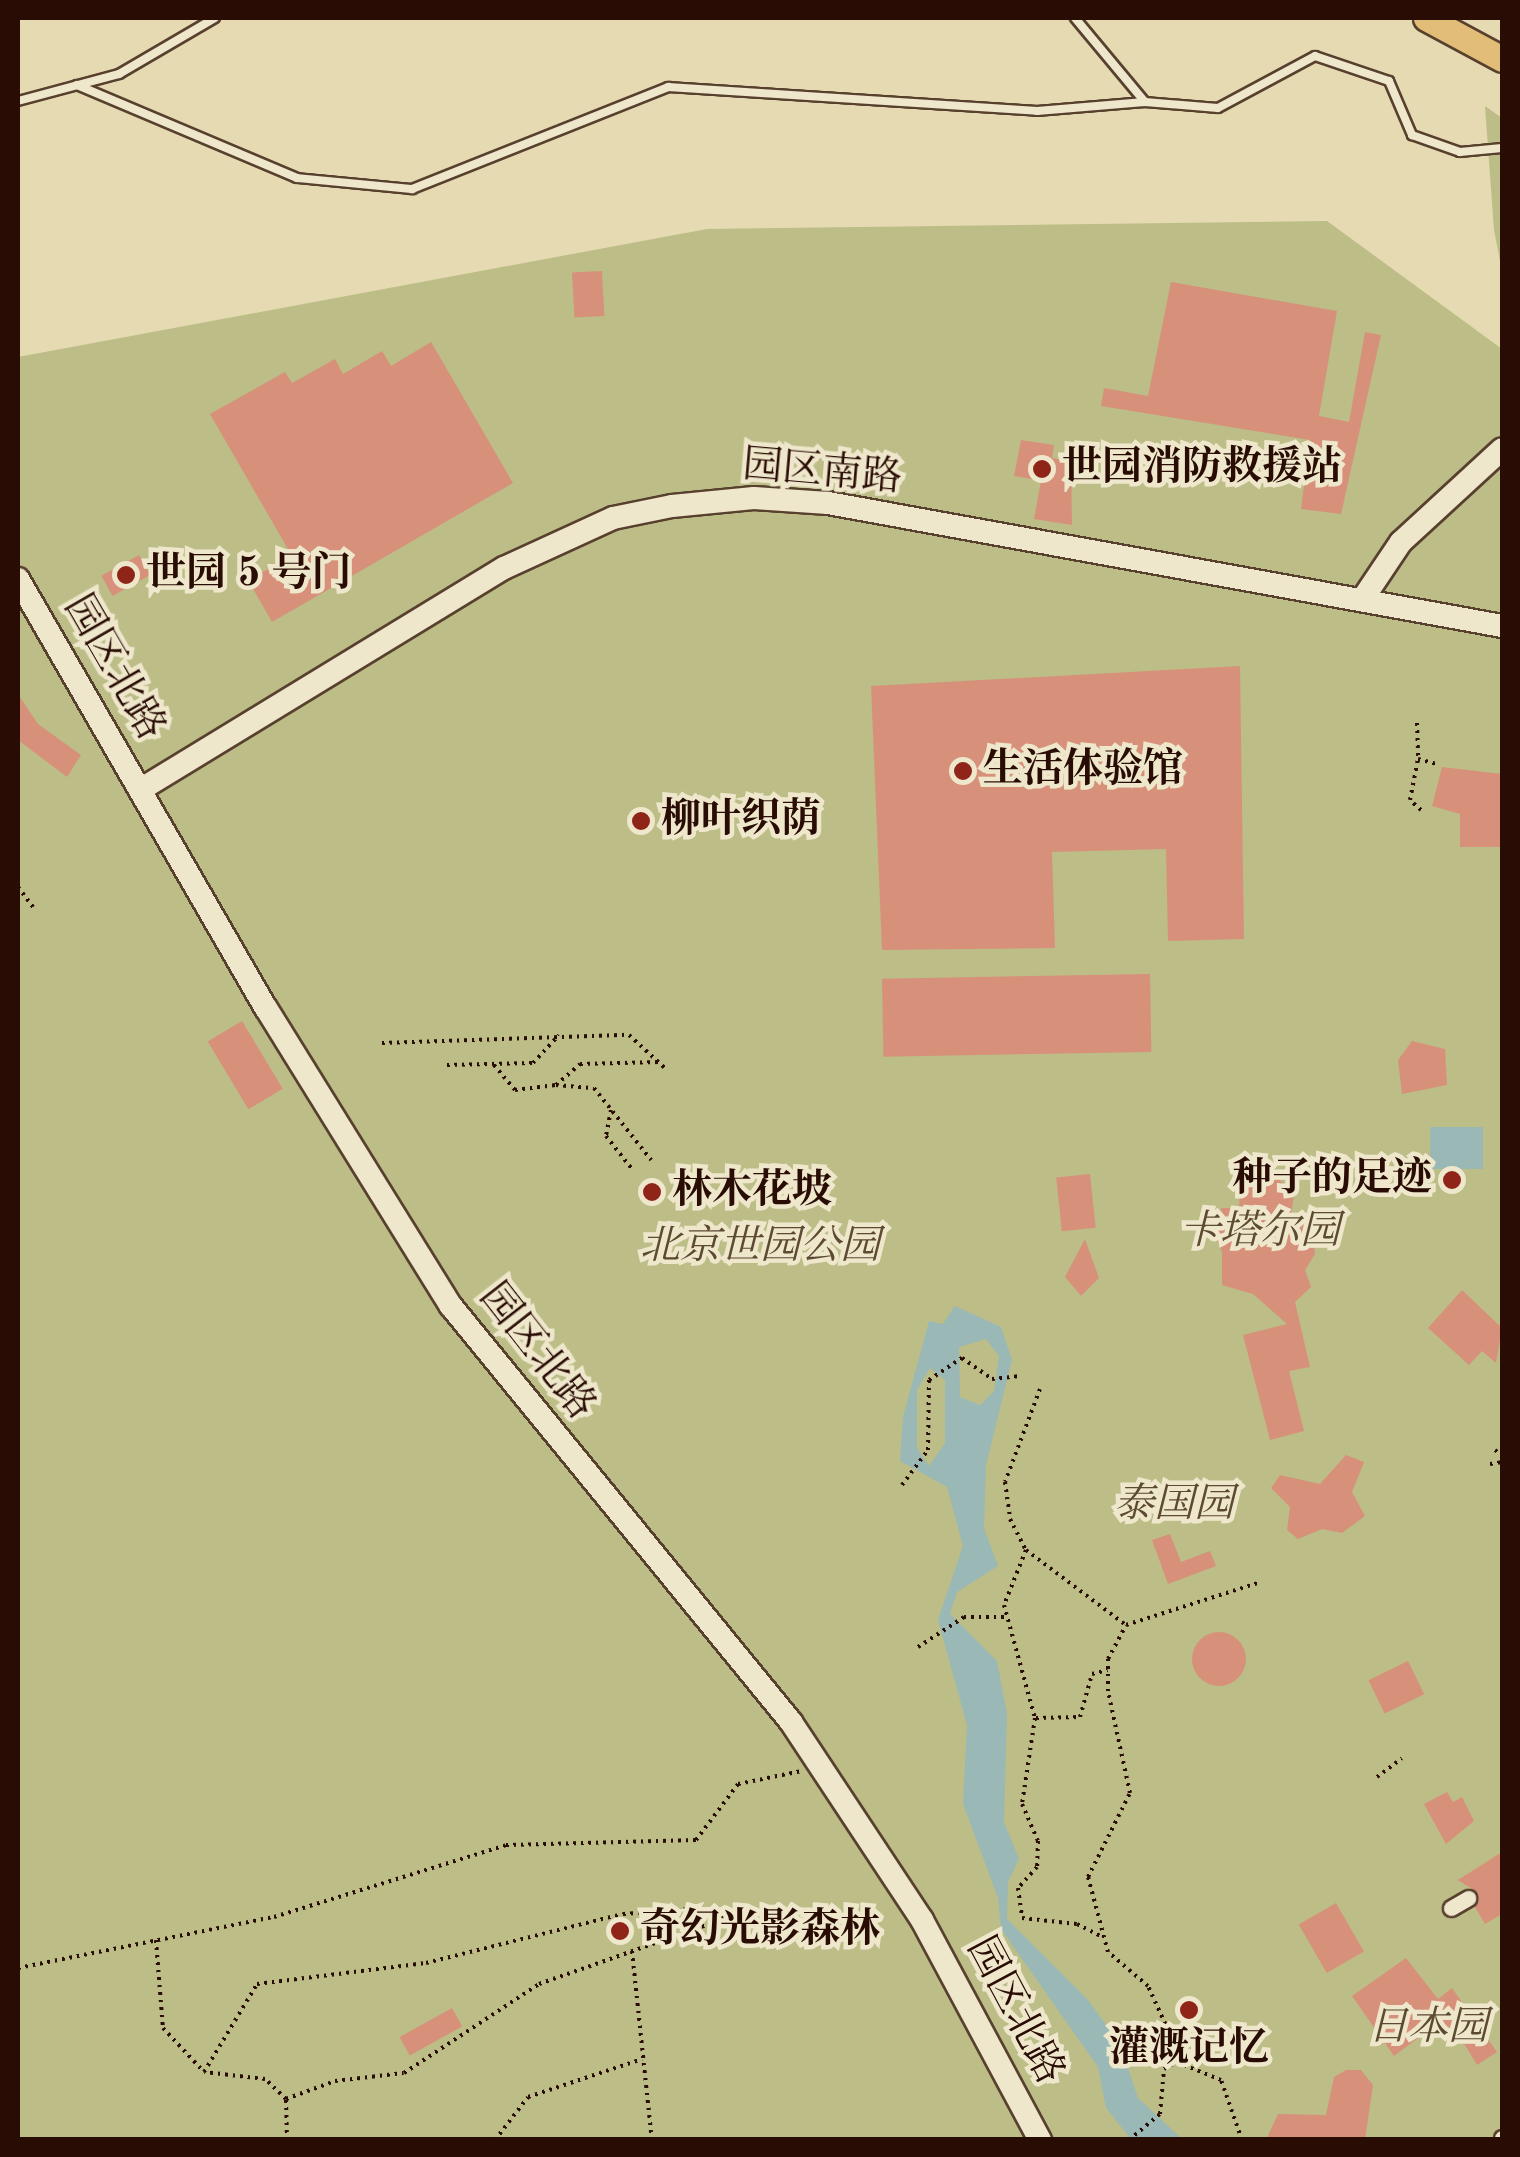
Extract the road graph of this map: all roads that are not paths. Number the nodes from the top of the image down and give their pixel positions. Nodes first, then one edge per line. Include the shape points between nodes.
1 (215, 18) edge
2 (1075, 18) edge
3 (1426, 18) edge
4 (1502, 59) edge
5 (76, 85) junction
6 (18, 101) edge
7 (1145, 102) junction
8 (1502, 148) edge
9 (1502, 449) edge
10 (18, 579) edge
11 (1364, 597) junction
12 (1502, 626) edge
13 (140, 790) junction
14 (1468, 1898) dead end
15 (1451, 1908) dead end
16 (1040, 2140) edge

1 - 5 lane via 118,74
2 - 7 lane
3 - 4 main road
5 - 6 lane
5 - 7 lane via 297,178 412,190 668,86 1037,111
7 - 8 lane via 1218,108 1315,56 1389,80 1412,135 1460,152
9 - 11 street via 1401,542
10 - 13 street, 园区北路
11 - 12 street, 园区南路
11 - 13 street, 园区南路 via 828,503 754,498 672,506 614,518 504,568
13 - 16 street, 园区北路 via 452,1306 821,1767 922,1920
14 - 15 street

